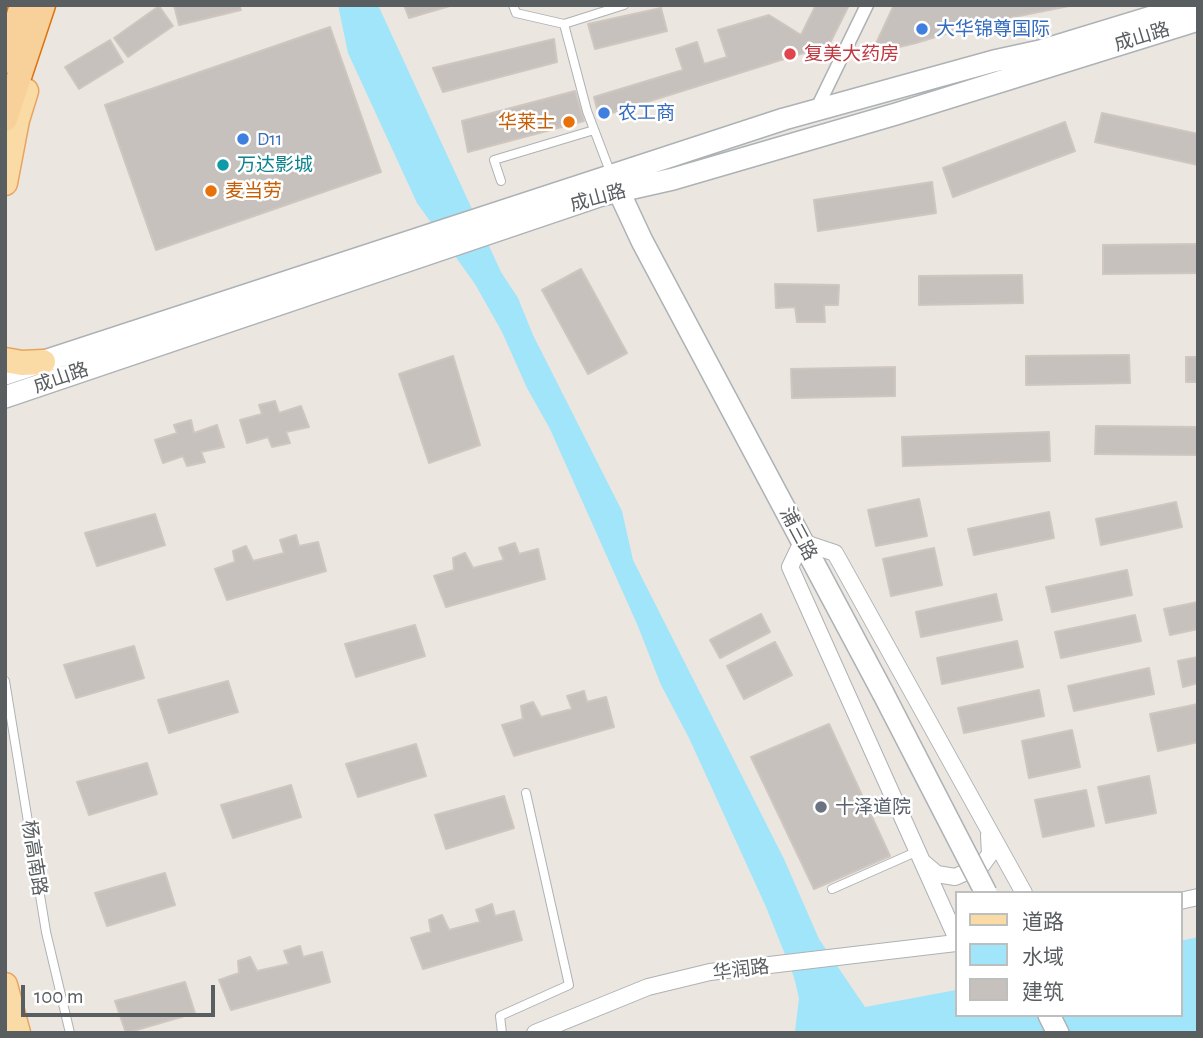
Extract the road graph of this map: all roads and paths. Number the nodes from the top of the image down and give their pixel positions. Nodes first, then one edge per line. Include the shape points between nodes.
1 (14, 5) edge
2 (22, 5) edge
3 (43, 5) edge
4 (55, 5) edge
5 (513, 5) edge
6 (624, 5) edge
7 (867, 5) edge
8 (1193, 5) edge
9 (1198, 14) edge
10 (1198, 20) edge
11 (564, 24) junction
12 (5, 32) edge
13 (5, 61) edge
14 (816, 110) junction
15 (5, 119) edge
16 (594, 130) junction
17 (501, 181) dead end
18 (5, 183) edge
19 (615, 183) junction
20 (423, 246) junction
21 (5, 360) edge
22 (43, 362) junction
23 (5, 374) edge
24 (5, 397) edge
25 (802, 542) junction
26 (5, 681) edge
27 (526, 793) dead end
28 (988, 828) junction
29 (920, 857) junction
30 (832, 889) dead end
31 (985, 891) edge
32 (1023, 891) edge
33 (954, 933) edge
34 (954, 943) edge
35 (5, 985) edge
36 (1050, 1017) edge
37 (18, 1033) edge
38 (70, 1033) edge
39 (502, 1033) edge
40 (535, 1033) edge
41 (1058, 1033) edge

1 - 12 main road
2 - 13 highway
3 - 15 highway
4 - 18 main road via 17,120
5 - 11 lane via 516,13
6 - 11 lane
7 - 14 street
8 - 9 street
8 - 14 main road, 成山路
10 - 19 main road, 成山路 via 673,179
11 - 16 lane
14 - 19 main road, 成山路 via 664,157
16 - 17 lane via 494,160
16 - 19 lane
19 - 20 main road, 成山路
19 - 25 main road, 浦三路
20 - 22 main road, 成山路
20 - 24 main road, 成山路
21 - 22 main road
22 - 23 main road, 成山路
25 - 28 street via 835,552
25 - 29 street via 790,566
25 - 31 main road, 浦三路, bridge
26 - 38 lane, 杨高南路 via 46,932
27 - 39 lane via 569,985 500,1016
28 - 29 street via 990,853 982,865 955,877 937,874
28 - 32 street
29 - 30 lane
29 - 33 street
34 - 40 street, 华润路 via 710,972 649,987
35 - 37 main road
36 - 41 main road

